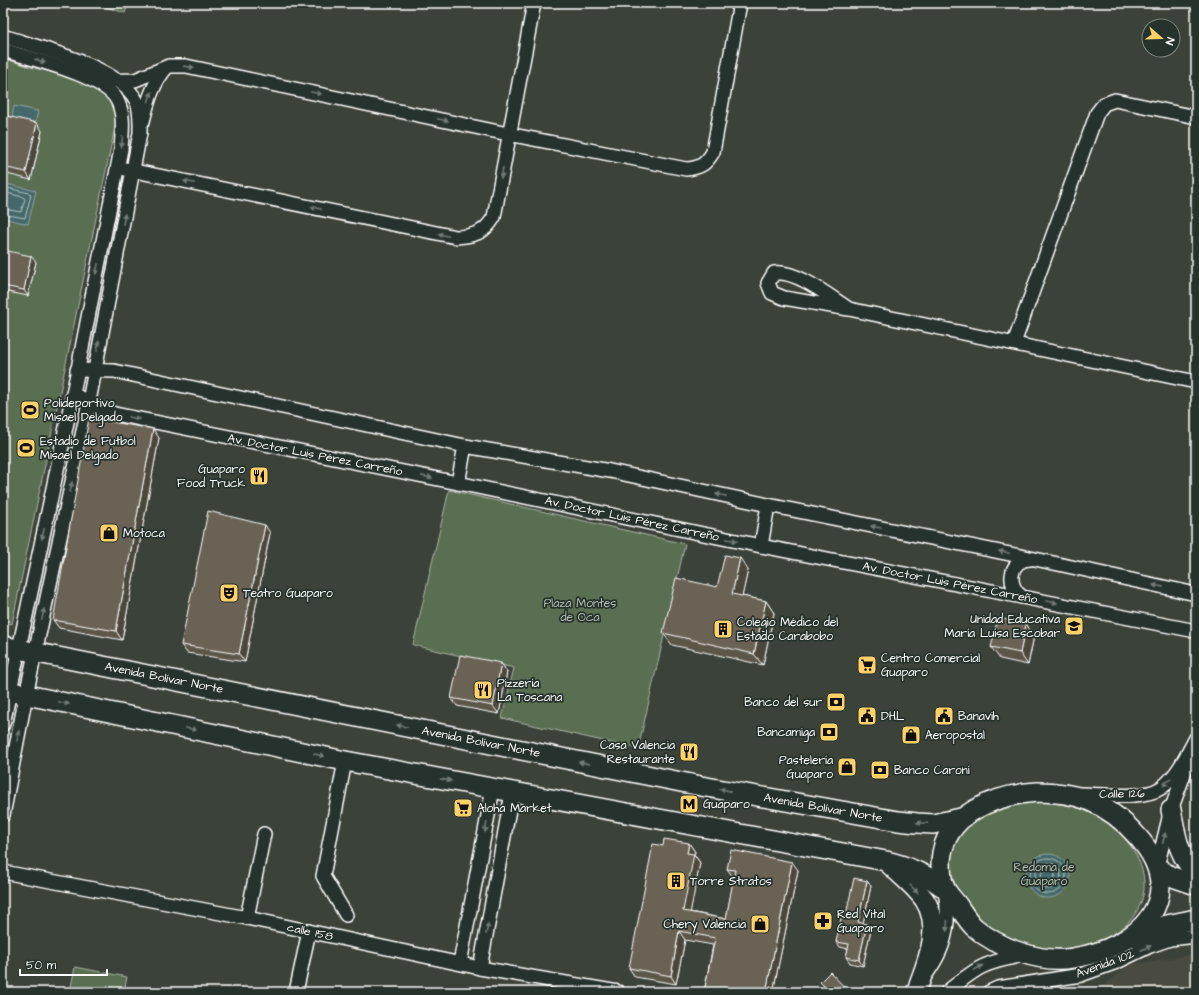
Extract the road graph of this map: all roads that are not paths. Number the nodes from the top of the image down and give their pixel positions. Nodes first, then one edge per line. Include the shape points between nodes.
1 (534, 3) edge
2 (740, 3) edge
3 (3, 36) edge
4 (3, 50) edge
5 (169, 66) junction
6 (116, 80) junction
7 (97, 82) junction
8 (1196, 117) edge
9 (140, 133) junction
10 (508, 134) junction
11 (117, 167) junction
12 (133, 170) junction
13 (849, 309) junction
14 (1014, 343) junction
15 (77, 370) junction
16 (94, 370) junction
17 (1196, 382) edge
18 (73, 394) junction
19 (87, 403) junction
20 (464, 446) junction
21 (458, 483) junction
22 (768, 506) junction
23 (761, 546) junction
24 (1035, 559) junction
25 (1196, 594) edge
26 (1022, 597) junction
27 (1196, 631) edge
28 (19, 649) edge
29 (13, 692) edge
30 (3, 724) edge
31 (1196, 740) edge
32 (345, 761) junction
33 (493, 789) junction
34 (512, 793) junction
35 (1068, 794) junction
36 (1171, 810) junction
37 (3, 815) edge
38 (961, 818) junction
39 (264, 834) dead end
40 (886, 861) junction
41 (1157, 867) junction
42 (3, 872) edge
43 (1196, 872) edge
44 (1196, 885) edge
45 (944, 888) junction
46 (346, 915) dead end
47 (247, 918) junction
48 (1196, 919) edge
49 (308, 931) junction
50 (1196, 936) edge
51 (1124, 941) junction
52 (1028, 955) junction
53 (460, 963) junction
54 (480, 968) junction
55 (916, 988) edge
56 (296, 992) edge
57 (618, 992) edge
58 (947, 992) edge
59 (989, 992) edge

1 - 10 street
2 - 10 street via 713,152 707,163 697,168 686,169
3 - 6 street via 92,67
4 -> 7 street
5 - 6 street via 136,80
9 -> 5 street via 149,96 157,78
5 -> 10 street via 205,69
6 - 7 street
6 - 9 street via 126,87 138,105
7 -> 11 street via 117,99 120,109 123,125
8 - 14 street via 1115,100 1104,104 1097,113
9 - 12 street
10 -> 12 street via 494,217 481,233 471,236 456,237
11 - 12 street
11 -> 15 street
16 -> 12 street
13 - 13 street via 784,298 772,293 768,283 774,273 782,272 796,276
13 - 14 street
14 - 17 street
15 - 16 street
15 - 18 street
16 - 19 street
16 - 20 street via 114,371
18 - 19 street, Av. Doctor Luis Pérez Carreño
18 -> 28 street
19 -> 21 street, Av. Doctor Luis Pérez Carreño via 115,414
28 -> 19 street
20 - 21 street
22 -> 20 street via 610,471
21 -> 23 street, Av. Doctor Luis Pérez Carreño
22 - 23 street
24 -> 22 street
23 - 26 street, Av. Doctor Luis Pérez Carreño
25 -> 24 street
24 - 26 street via 1022,560 1013,569 1011,582
26 -> 27 street, Av. Doctor Luis Pérez Carreño
28 - 29 street
38 -> 28 main road, Avenida Bolívar Norte via 933,824 917,823 818,807
29 - 30 street
29 -> 32 main road
37 -> 29 street
31 -> 35 street, Calle 126 via 1175,775 1161,788 1150,793
31 - 36 street
32 -> 33 main road
32 - 46 street via 323,876
33 - 34 main road
33 -> 53 street
34 - 40 main road
54 -> 34 street
35 - 38 main road via 1022,793 996,800
35 - 41 main road via 1087,800 1119,818 1141,840 1153,856
41 -> 36 street
36 - 43 main road via 1180,851 1185,861
38 - 45 main road via 945,840 941,868
39 - 47 street
40 - 45 main road via 916,870 931,877
40 -> 55 main road via 923,898 930,910 933,938 930,954
41 - 44 main road via 1170,876
41 - 51 main road via 1160,889 1157,903 1141,929
42 - 47 street, calle 158
45 - 52 main road via 975,927 997,942
45 -> 55 street via 948,907 947,929 936,961
47 - 49 street, calle 158
48 - 51 main road via 1167,925
49 - 53 street, calle 158
49 - 56 street
59 -> 50 street, Avenida 102 via 998,988 1080,975 1157,944
51 - 52 main road via 1089,955 1071,959
58 -> 52 street via 983,965
53 - 54 street, calle 158
54 - 57 street, calle 158

